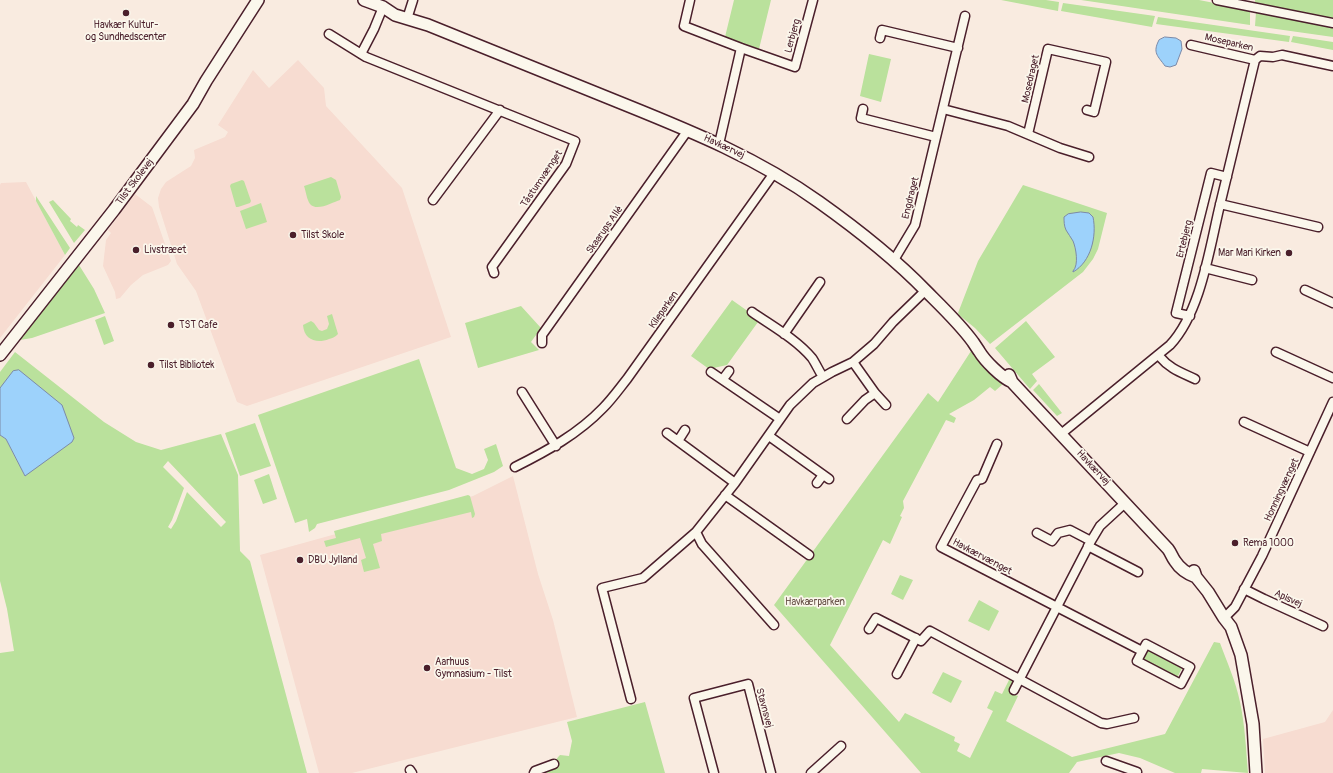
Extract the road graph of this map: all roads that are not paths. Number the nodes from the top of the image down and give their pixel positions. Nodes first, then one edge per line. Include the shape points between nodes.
1 (258, 0) edge
2 (355, 0) edge
3 (364, 0) edge
4 (413, 0) edge
5 (690, 0) edge
6 (813, 0) edge
7 (1217, 0) edge
8 (383, 7) junction
9 (966, 16) dead end
10 (408, 17) junction
11 (1333, 23) edge
12 (329, 34) dead end
13 (880, 38) dead end
14 (1191, 45) dead end
15 (741, 48) junction
16 (958, 48) junction
17 (361, 54) junction
18 (1255, 60) junction
19 (1333, 66) edge
20 (863, 109) dead end
21 (943, 109) junction
22 (500, 110) junction
23 (1087, 110) dead end
24 (688, 130) junction
25 (1028, 134) junction
26 (936, 137) junction
27 (719, 144) junction
28 (1089, 157) dead end
29 (774, 173) junction
30 (1227, 177) junction
31 (433, 200) dead end
32 (1220, 204) junction
33 (1318, 226) dead end
34 (894, 260) junction
35 (1205, 268) junction
36 (494, 273) dead end
37 (1252, 280) dead end
38 (820, 282) dead end
39 (926, 290) junction
40 (1305, 290) dead end
41 (1333, 302) edge
42 (752, 312) dead end
43 (1190, 316) junction
44 (784, 334) junction
45 (542, 343) dead end
46 (1276, 352) dead end
47 (0, 355) edge
48 (1159, 356) junction
49 (854, 362) junction
50 (728, 371) dead end
51 (711, 372) dead end
52 (823, 377) junction
53 (1333, 378) edge
54 (1195, 379) dead end
55 (722, 380) junction
56 (522, 392) dead end
57 (875, 393) junction
58 (1333, 402) edge
59 (886, 405) dead end
60 (780, 419) junction
61 (847, 419) dead end
62 (1244, 422) dead end
63 (685, 430) dead end
64 (667, 433) dead end
65 (1061, 434) junction
66 (770, 436) junction
67 (678, 440) junction
68 (997, 444) dead end
69 (556, 446) junction
70 (1310, 452) junction
71 (515, 467) dead end
72 (735, 483) junction
73 (816, 483) dead end
74 (726, 495) junction
75 (1125, 503) junction
76 (696, 532) junction
77 (1037, 533) dead end
78 (1089, 543) junction
79 (809, 555) dead end
80 (1138, 572) dead end
81 (1244, 589) junction
82 (1056, 607) junction
83 (1224, 618) junction
84 (774, 625) dead end
85 (1323, 626) dead end
86 (869, 629) dead end
87 (916, 638) junction
88 (1142, 651) junction
89 (897, 674) dead end
90 (1019, 678) junction
91 (1014, 690) dead end
92 (631, 698) dead end
93 (1134, 718) dead end
94 (841, 746) dead end
95 (1106, 761) dead end
96 (554, 764) dead end
97 (1138, 770) edge
98 (534, 773) edge
99 (714, 773) edge
100 (771, 773) edge
101 (811, 773) edge
102 (1256, 773) edge

1 - 47 street, Tilst Skolevej via 193,104
2 - 3 street, Havkærvej
3 - 8 street, Havkærvej
4 - 10 street
5 - 15 street, Lerbjerg via 684,26
6 - 15 street, Lerbjerg via 795,67
7 - 11 street
8 - 10 street, Havkærvej via 397,9
8 - 17 street
9 - 16 street, Engdraget
10 - 24 street, Havkærvej
12 - 17 street, Tåstumvænget
13 - 16 street via 882,30
14 - 18 street, Moseparken
15 - 27 street
16 - 21 street, Engdraget
17 - 22 street, Tåstumvænget
18 - 19 street, Moseparken via 1260,56 1282,55
18 - 30 street
20 - 26 street via 861,118
21 - 25 street via 1008,126
21 - 26 street, Engdraget
22 - 31 street
22 - 36 street, Tåstumvænget via 575,141 566,164 492,267
23 - 25 street, Mosedraget via 1094,112 1106,62 1048,49
24 - 27 street, Havkærvej
24 - 45 street, Skaarups Allé via 542,335
25 - 28 street
26 - 34 street, Engdraget via 915,225
27 - 29 street, Havkærvej
29 - 34 street, Havkærvej via 853,226
29 - 69 street, Kileparken via 627,380 603,408
30 - 32 street
30 - 43 street, Ertebjerg via 1212,173 1176,313
32 - 33 street
32 - 35 street
34 - 39 street, Havkærvej
35 - 37 street
35 - 43 street
38 - 44 street
39 - 49 street
39 - 65 street, Havkærvej via 974,343 984,349 1010,376 1012,382
40 - 41 street
42 - 44 street
43 - 48 street via 1179,336
44 - 52 street via 804,350
46 - 53 street
48 - 54 street via 1173,370
48 - 65 street
49 - 52 street
49 - 57 street
50 - 55 street
51 - 55 street
52 - 60 street via 790,405
55 - 60 street
56 - 69 street
57 - 59 street
57 - 61 street
58 - 70 street, Honningvænget
60 - 66 street
62 - 70 street, Honningvænget
63 - 67 street
64 - 67 street
65 - 75 street, Havkærvej
66 - 72 street
66 - 73 street via 826,477
67 - 72 street
68 - 82 street, Havkærvænget via 982,479 976,480 941,547
69 - 71 street, Kileparken
70 - 81 street, Honningvænget
72 - 74 street
74 - 76 street
74 - 79 street via 787,544
75 - 78 street via 1100,526
75 - 83 street, Havkærvej via 1173,555 1194,571
76 - 84 street via 702,544
76 - 92 street via 643,578 602,588
77 - 78 street via 1052,540 1058,533 1070,530
78 - 80 street
78 - 82 street
81 - 83 street, Honningvænget via 1236,607
81 - 85 street, Apisvej
82 - 88 street, Havkærvænget
82 - 90 street
83 - 102 street, Havkærvej via 1231,627 1241,656 1253,724
86 - 87 street via 876,618
87 - 89 street
87 - 90 street via 921,641 930,631
88 - 88 street via 1146,644 1190,667 1181,684 1137,661
90 - 91 street
90 - 93 street via 1101,723
94 - 101 street
95 - 97 street
96 - 98 street
99 - 100 street, Stavnsvej via 694,698 748,684

